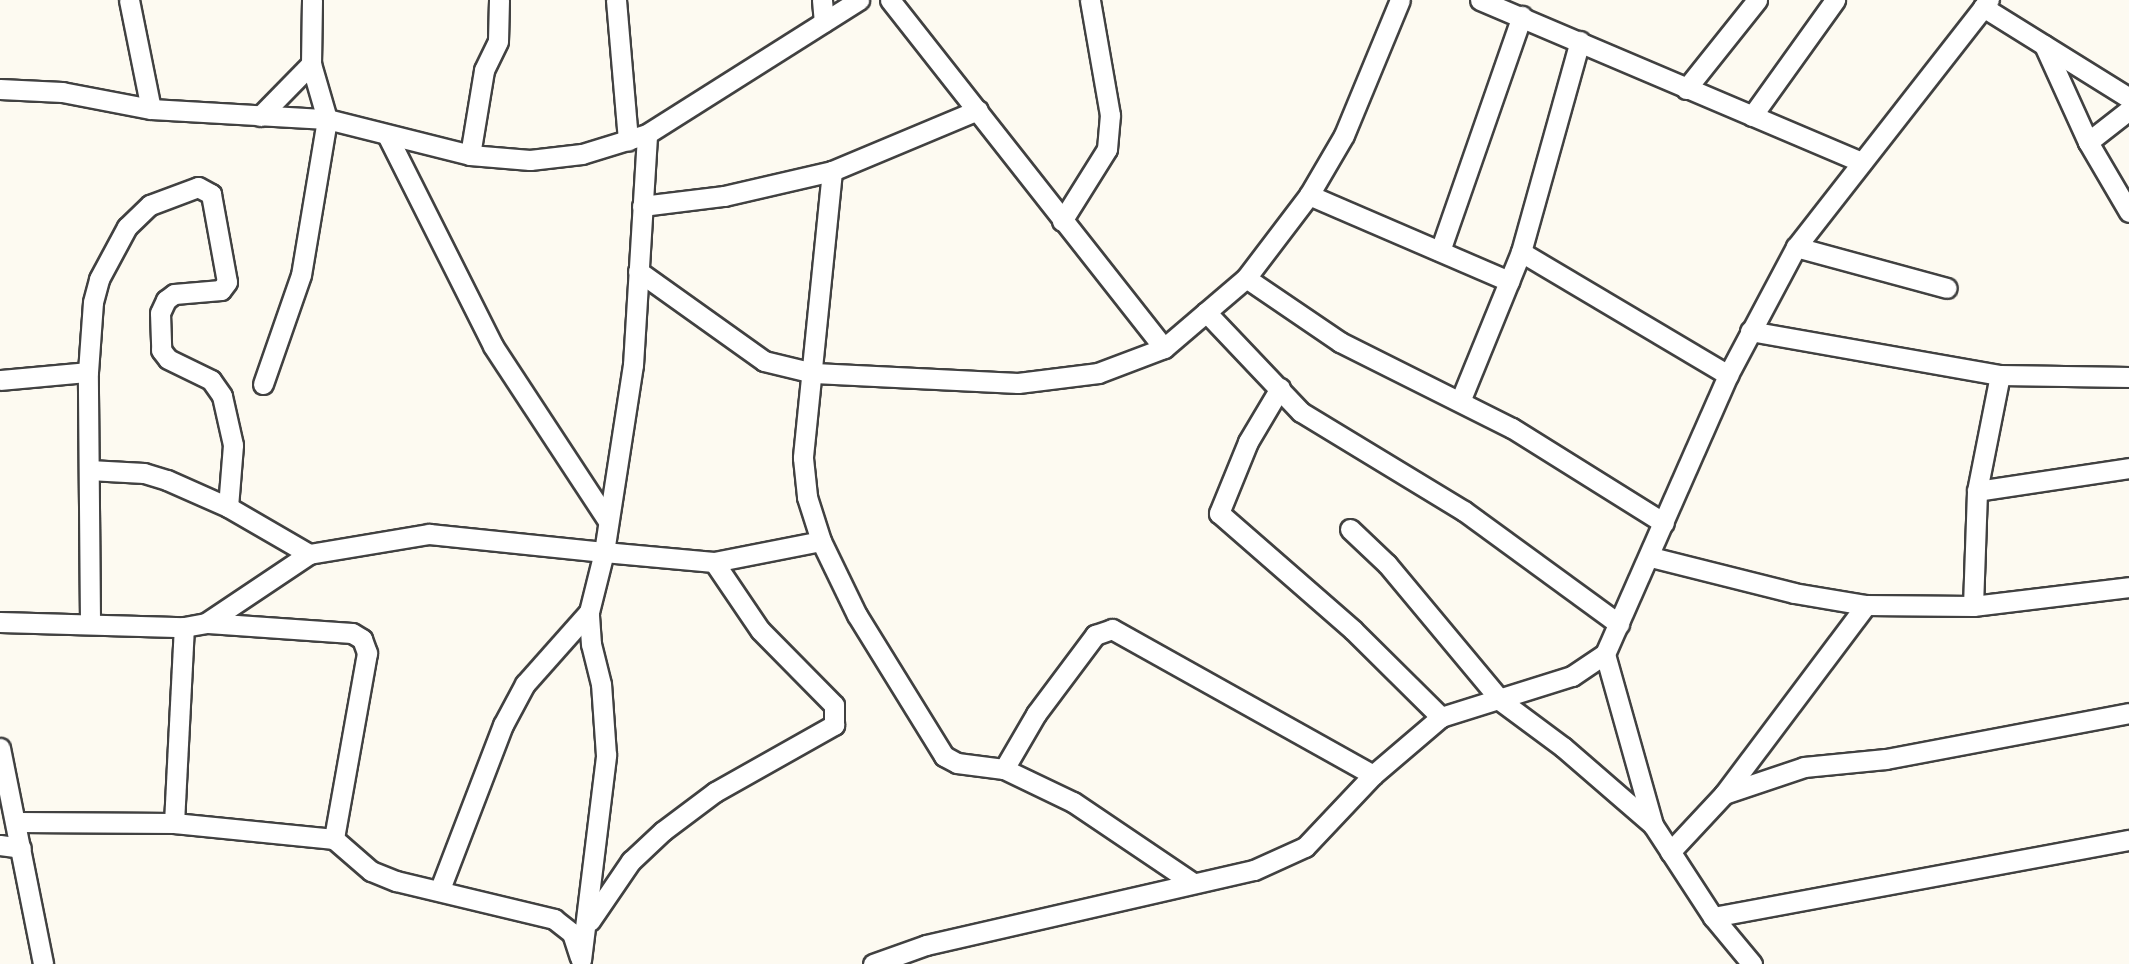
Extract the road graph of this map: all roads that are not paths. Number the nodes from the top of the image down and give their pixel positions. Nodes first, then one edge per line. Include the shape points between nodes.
1 (129, 0) edge
2 (312, 0) edge
3 (499, 0) edge
4 (616, 0) edge
5 (822, 0) edge
6 (859, 0) edge
7 (890, 0) edge
8 (1090, 0) edge
9 (1400, 0) edge
10 (1480, 0) edge
11 (1757, 0) edge
12 (1835, 0) edge
13 (1986, 4) edge
14 (1522, 16) junction
15 (824, 22) junction
16 (1580, 41) junction
17 (2044, 45) junction
18 (311, 64) junction
19 (0, 89) edge
20 (1686, 89) junction
21 (2129, 99) edge
22 (151, 109) junction
23 (978, 110) junction
24 (2129, 110) edge
25 (260, 116) junction
26 (1752, 116) junction
27 (327, 119) junction
28 (388, 137) junction
29 (637, 137) junction
30 (2088, 142) junction
31 (470, 155) junction
32 (1861, 162) junction
33 (832, 171) junction
34 (1309, 195) junction
35 (642, 206) junction
36 (2129, 212) edge
37 (1062, 221) junction
38 (1796, 247) junction
39 (1440, 251) junction
40 (1521, 252) junction
41 (638, 271) junction
42 (1246, 278) junction
43 (1509, 281) junction
44 (1947, 288) dead end
45 (1206, 312) junction
46 (1750, 331) junction
47 (1164, 348) junction
48 (88, 372) junction
49 (814, 373) junction
50 (1728, 375) junction
51 (2000, 375) junction
52 (2129, 377) edge
53 (0, 380) edge
54 (263, 384) dead end
55 (1280, 388) junction
56 (1461, 399) junction
57 (2129, 468) edge
58 (89, 470) junction
59 (1977, 491) junction
60 (228, 507) junction
61 (608, 521) junction
62 (1664, 523) junction
63 (1350, 529) dead end
64 (821, 541) junction
65 (604, 552) junction
66 (309, 554) junction
67 (1651, 557) junction
68 (714, 562) junction
69 (2129, 587) edge
70 (1866, 605) junction
71 (1973, 606) junction
72 (589, 612) junction
73 (90, 621) junction
74 (0, 622) edge
75 (206, 622) junction
76 (1619, 624) junction
77 (184, 627) junction
78 (1605, 654) junction
79 (1501, 701) junction
80 (2129, 713) edge
81 (1441, 717) junction
82 (0, 748) edge
83 (1004, 769) junction
84 (1373, 775) junction
85 (3, 778) edge
86 (1724, 794) junction
87 (18, 821) junction
88 (174, 823) junction
89 (1653, 825) junction
90 (334, 839) junction
91 (2129, 840) edge
92 (0, 845) edge
93 (21, 848) junction
94 (1670, 852) junction
95 (1193, 883) junction
96 (440, 890) junction
97 (1713, 917) junction
98 (586, 928) junction
99 (580, 962) edge
100 (43, 964) edge
101 (873, 964) edge
102 (1752, 964) edge

1 - 22 street
2 - 18 street
3 - 31 street via 498,41 484,70
4 - 29 street
5 - 15 street
6 - 15 street
7 - 23 street
8 - 37 street via 1110,115 1107,149
9 - 34 street via 1344,135
10 - 14 street
11 - 20 street
12 - 26 street
13 - 17 street
13 - 32 street
14 - 16 street
14 - 39 street
15 - 29 street
16 - 20 street
16 - 40 street
17 - 21 street
17 - 30 street
18 - 25 street
18 - 27 street
19 - 22 street via 62,92
20 - 26 street
22 - 25 street
23 - 33 street
23 - 37 street
24 - 30 street
25 - 27 street
26 - 32 street
27 - 28 street
27 - 54 street via 301,275
28 - 31 street
28 - 61 street via 493,346
29 - 31 street via 582,154 530,160
29 - 35 street
30 - 36 street
32 - 38 street
33 - 35 street via 724,196
33 - 49 street
34 - 39 street
34 - 42 street
35 - 41 street
37 - 47 street
38 - 44 street
38 - 46 street
39 - 43 street
40 - 43 street
40 - 50 street
41 - 49 street via 764,361
41 - 61 street via 634,365
42 - 45 street
42 - 56 street via 1340,342
43 - 56 street
45 - 47 street
45 - 55 street
46 - 50 street
46 - 51 street
47 - 49 street via 1098,373 1018,383
48 - 53 street
48 - 58 street
48 - 60 street via 99,279 127,227 150,205 179,192 204,188 211,194 227,282 221,290 174,294 166,300 160,313 161,350 168,359 211,380 222,396 233,445
49 - 64 street via 803,458 807,497
50 - 62 street
51 - 52 street
51 - 59 street
55 - 76 street via 1301,412 1464,511
55 - 81 street via 1248,442 1219,513 1353,630
56 - 62 street
57 - 59 street
58 - 60 street via 144,473
58 - 73 street
59 - 71 street
60 - 66 street
61 - 65 street
62 - 67 street
63 - 79 street via 1387,564
64 - 68 street
64 - 83 street via 857,615 937,748 957,763
65 - 66 street via 429,534
65 - 68 street
65 - 72 street
66 - 75 street
67 - 70 street via 1794,593
67 - 76 street
68 - 98 street via 760,630 834,705 834,725 725,786 663,831 631,861
69 - 71 street
70 - 71 street
70 - 86 street
72 - 96 street via 525,684 503,725
72 - 98 street via 606,755
73 - 74 street
73 - 77 street
75 - 77 street
75 - 90 street via 352,633 362,639 367,653
76 - 78 street
77 - 88 street
78 - 79 street via 1572,676
78 - 89 street
79 - 81 street
79 - 89 street via 1563,747
80 - 86 street via 1886,759 1804,767
81 - 84 street
82 - 85 street
83 - 84 street via 1036,714 1095,635 1112,629
83 - 95 street via 1073,802
84 - 95 street via 1305,847 1254,870
85 - 87 street
86 - 94 street
87 - 88 street
87 - 93 street
88 - 90 street
89 - 94 street
90 - 96 street via 370,871
91 - 97 street
92 - 93 street
93 - 100 street
94 - 97 street
95 - 101 street via 926,945
96 - 99 street via 554,919 572,933
97 - 102 street
98 - 99 street

